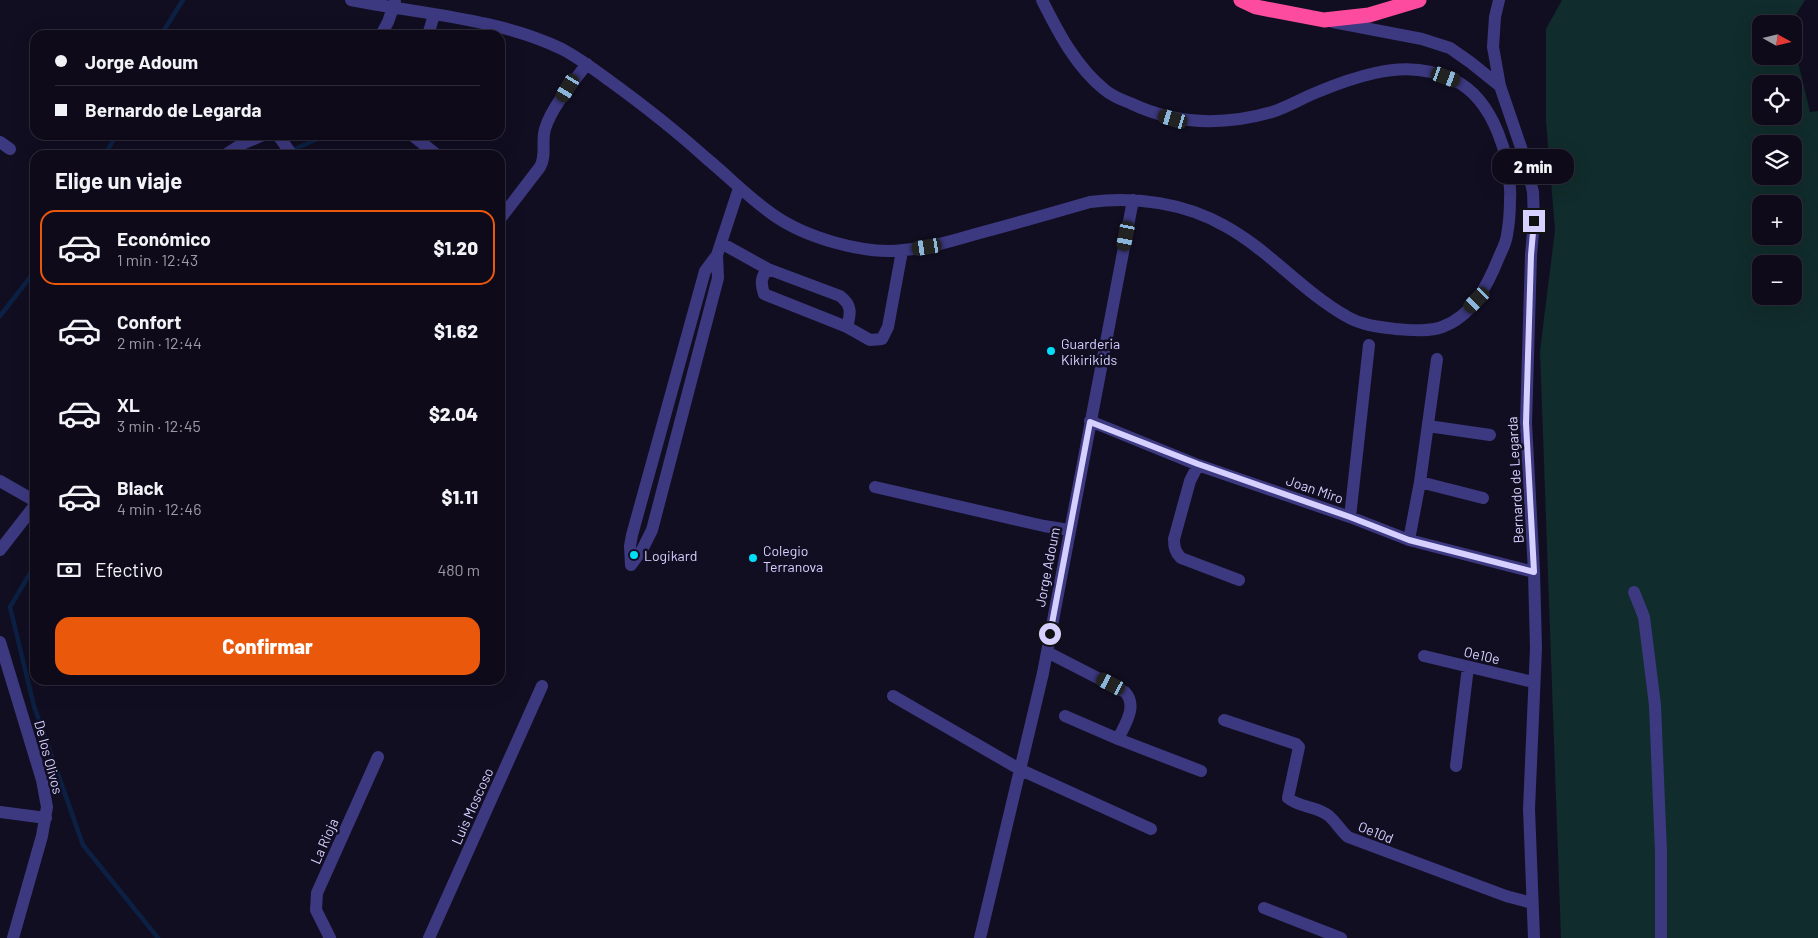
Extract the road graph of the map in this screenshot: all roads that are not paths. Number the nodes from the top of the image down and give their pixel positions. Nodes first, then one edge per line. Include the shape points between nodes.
1 (351, 0) edge
2 (1042, 0) edge
3 (1241, 0) edge
4 (1419, 0) edge
5 (1499, 0) edge
6 (394, 4) edge
7 (434, 15) junction
8 (1324, 20) junction
9 (383, 30) edge
10 (430, 30) edge
11 (587, 64) junction
12 (1500, 86) junction
13 (1512, 120) junction
14 (1497, 127) junction
15 (251, 140) edge
16 (418, 140) edge
17 (233, 150) edge
18 (431, 150) edge
19 (739, 188) junction
20 (1133, 200) junction
21 (505, 212) edge
22 (719, 249) junction
23 (902, 251) junction
24 (768, 269) junction
25 (847, 327) junction
26 (1369, 345) dead end
27 (1437, 359) dead end
28 (670, 395) junction
29 (687, 399) junction
30 (1090, 422) junction
31 (1428, 426) junction
32 (1490, 435) dead end
33 (1198, 464) junction
34 (0, 481) edge
35 (1420, 482) junction
36 (875, 487) dead end
37 (30, 498) edge
38 (1482, 498) dead end
39 (30, 511) edge
40 (1350, 517) junction
41 (1069, 530) junction
42 (1409, 540) junction
43 (0, 550) edge
44 (1534, 572) junction
45 (1239, 580) dead end
46 (1634, 592) dead end
47 (0, 642) edge
48 (1046, 652) junction
49 (1424, 656) dead end
50 (1468, 667) junction
51 (1533, 682) junction
52 (542, 686) dead end
53 (893, 696) dead end
54 (1065, 716) dead end
55 (1224, 720) dead end
56 (1118, 739) junction
57 (378, 757) dead end
58 (1456, 766) dead end
59 (1021, 770) junction
60 (1201, 771) dead end
61 (0, 812) edge
62 (46, 818) junction
63 (1151, 829) dead end
64 (1532, 903) junction
65 (1264, 908) dead end
66 (13, 938) edge
67 (330, 938) edge
68 (429, 938) edge
69 (980, 938) edge
70 (1341, 938) edge
71 (1534, 938) edge
72 (1661, 938) edge

1 - 6 street
2 - 14 street via 1086,72 1106,91 1146,111 1173,119 1199,122 1249,118 1371,74 1392,69 1414,69 1456,81 1473,93
3 - 8 highway via 1256,7
4 - 8 highway via 1369,15
5 - 12 street, Bernardo de Legarda via 1493,47
6 - 7 street
6 - 9 street
7 - 10 street
7 - 11 street via 533,37
8 - 12 street via 1422,39 1450,48
11 - 19 street via 672,128
11 - 21 street via 546,124 544,157 540,167
12 - 13 street, Bernardo de Legarda
13 - 14 street
13 - 44 street, Bernardo de Legarda via 1533,192 1526,423
14 - 20 street via 1511,190 1507,238 1490,281 1477,300 1460,318 1442,328 1390,328 1348,318 1225,226 1182,208
15 - 17 street
16 - 18 street
19 - 22 street
19 - 23 street via 773,215 806,232 841,245
20 - 23 street via 1090,202
20 - 30 street, Jorge Adoum
22 - 24 street
22 - 28 street via 704,271
22 - 29 street via 718,278
23 - 25 street via 886,335 882,339 870,340
24 - 25 street via 846,300 851,312
24 - 25 street via 761,280 764,294
26 - 40 street
27 - 31 street
28 - 29 street
28 - 29 street via 632,536 631,565 652,530
30 - 33 street, Joan Miro
30 - 41 street, Jorge Adoum
31 - 32 street
31 - 35 street
33 - 40 street, Joan Miro
33 - 45 street via 1190,481 1174,547 1182,558
34 - 37 street
35 - 38 street
35 - 42 street
36 - 41 street
39 - 43 street
40 - 42 street, Joan Miro
41 - 48 street, Jorge Adoum
42 - 44 street, Joan Miro
44 - 51 street, Bernardo de Legarda via 1536,648
46 - 72 street via 1644,617 1655,705
47 - 62 street, De los Olivos via 42,780
48 - 56 street via 1130,697 1130,710
48 - 59 street, Jorge Adoum
49 - 50 street, Oe10e
50 - 51 street, Oe10e
50 - 58 street
51 - 64 street, Bernardo de Legarda via 1529,809
52 - 68 street, Luis Moscoso
53 - 59 street
54 - 56 street
55 - 64 street, Oe10d via 1296,744 1299,747 1288,798 1329,816 1348,837
56 - 60 street
57 - 67 street, La Rioja via 317,893 316,910
59 - 63 street
59 - 69 street, Jorge Adoum
61 - 62 street
62 - 66 street, De los Olivos
64 - 71 street, Bernardo de Legarda
65 - 70 street

